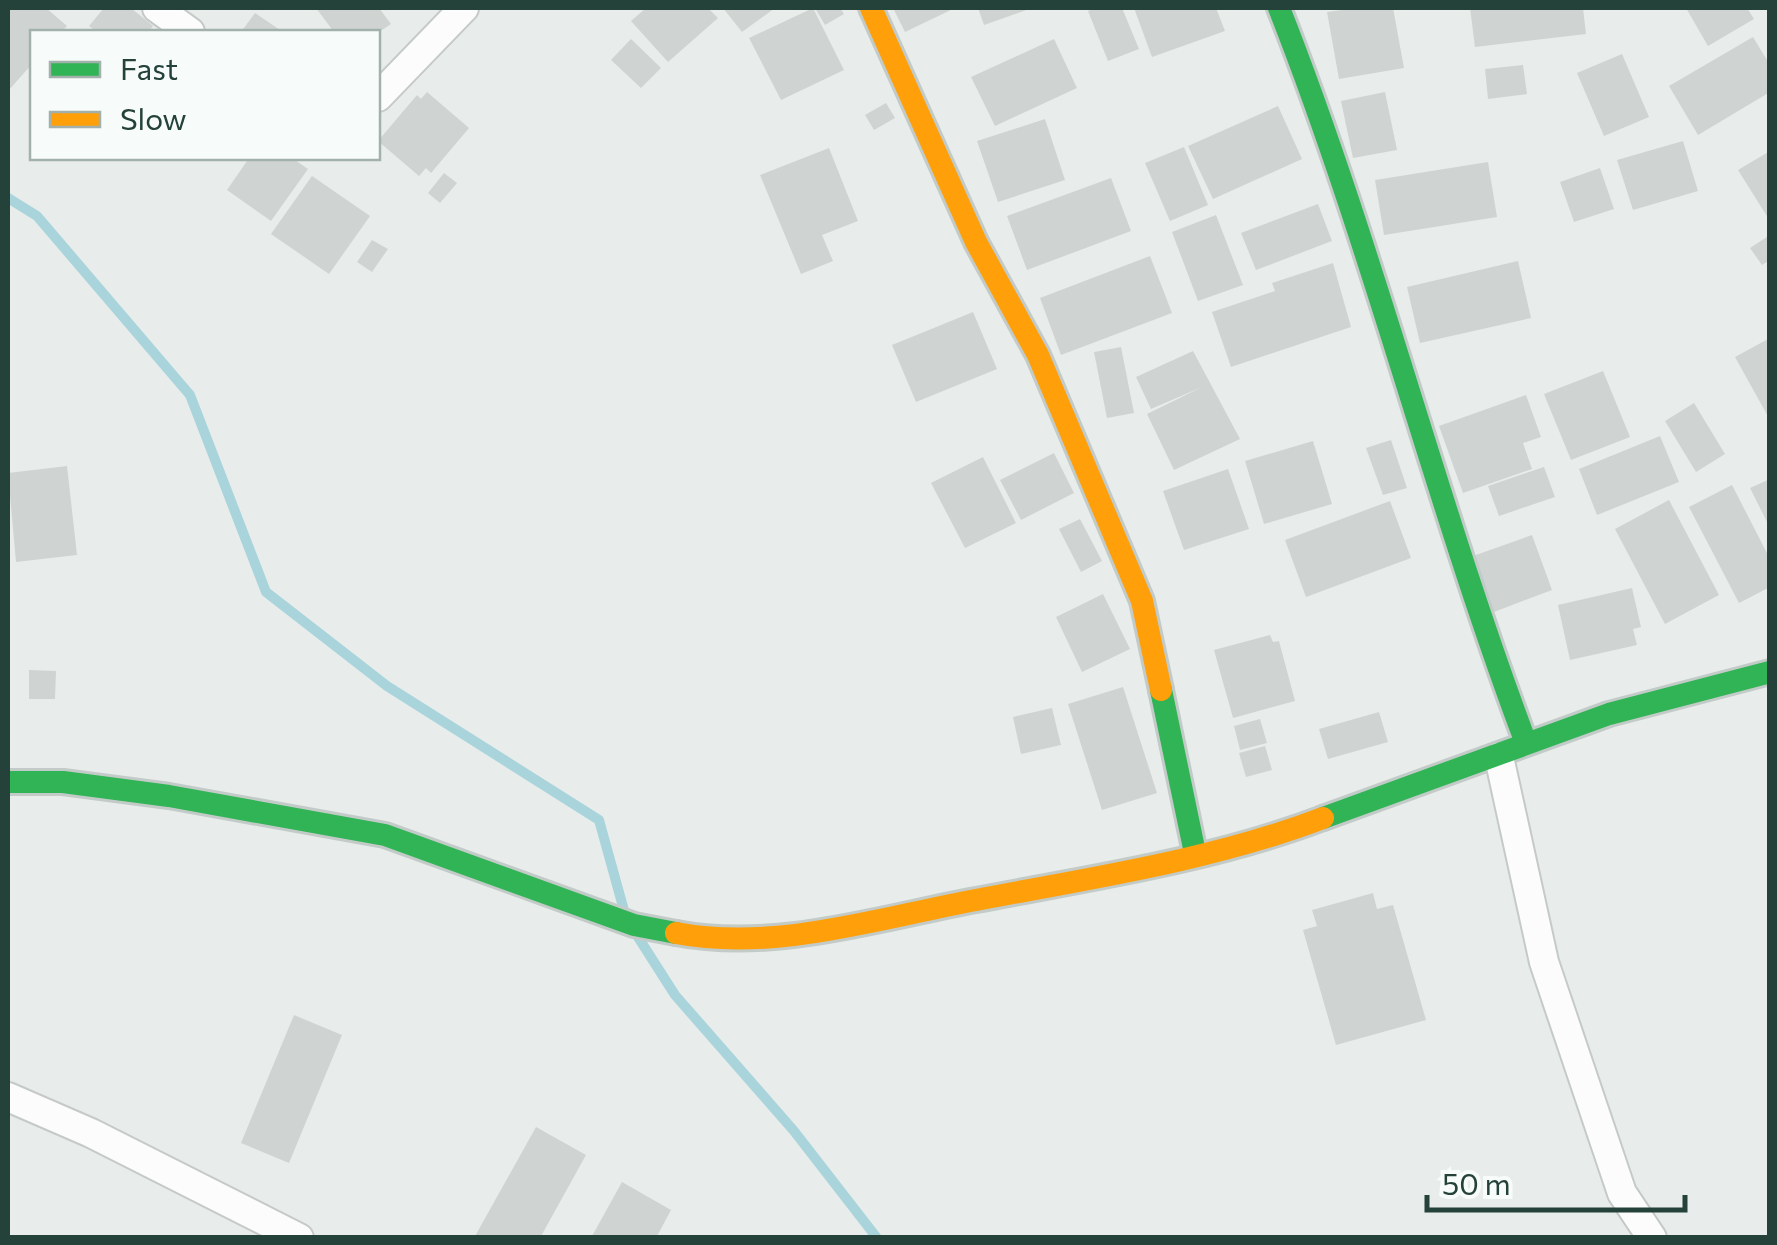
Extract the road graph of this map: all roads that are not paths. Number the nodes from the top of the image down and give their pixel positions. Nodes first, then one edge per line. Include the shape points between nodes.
1 (157, 8) edge
2 (464, 8) edge
3 (871, 8) edge
4 (1280, 8) edge
5 (187, 30) edge
6 (380, 95) edge
7 (1770, 672) edge
8 (1526, 744) junction
9 (1499, 756) junction
10 (8, 782) edge
11 (1195, 853) junction
12 (8, 1096) edge
13 (298, 1238) edge
14 (1652, 1238) edge

1 - 5 street
2 - 6 street
3 - 11 street via 976,242 1038,356 1142,601
4 - 8 street via 1362,227 1460,566
7 - 8 street via 1609,714
8 - 9 street
9 - 11 street via 1480,757 1288,831
9 - 14 street via 1544,962 1622,1193
10 - 11 street via 169,796 385,835 634,925 707,939 778,938
12 - 13 street

